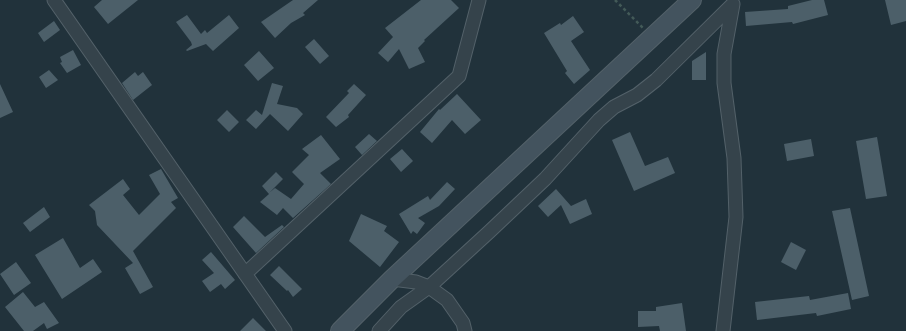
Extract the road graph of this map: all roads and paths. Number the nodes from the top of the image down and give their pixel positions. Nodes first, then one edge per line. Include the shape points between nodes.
1 (54, 0) edge
2 (480, 0) edge
3 (615, 0) edge
4 (692, 0) edge
5 (652, 36) junction
6 (245, 274) junction
7 (392, 279) junction
8 (429, 287) junction
9 (285, 331) edge
10 (340, 331) edge
11 (379, 331) edge
12 (465, 331) edge
13 (723, 331) edge

1 - 6 street
2 - 6 street via 459,76
3 - 5 path
4 - 5 main road
5 - 7 main road
6 - 9 street
7 - 8 street via 416,282
7 - 10 main road
8 - 11 street via 400,307
8 - 12 street via 447,300 463,323
8 - 13 street via 545,179 599,120 614,107 637,95 656,80 733,4 724,54 724,83 734,158 736,217

